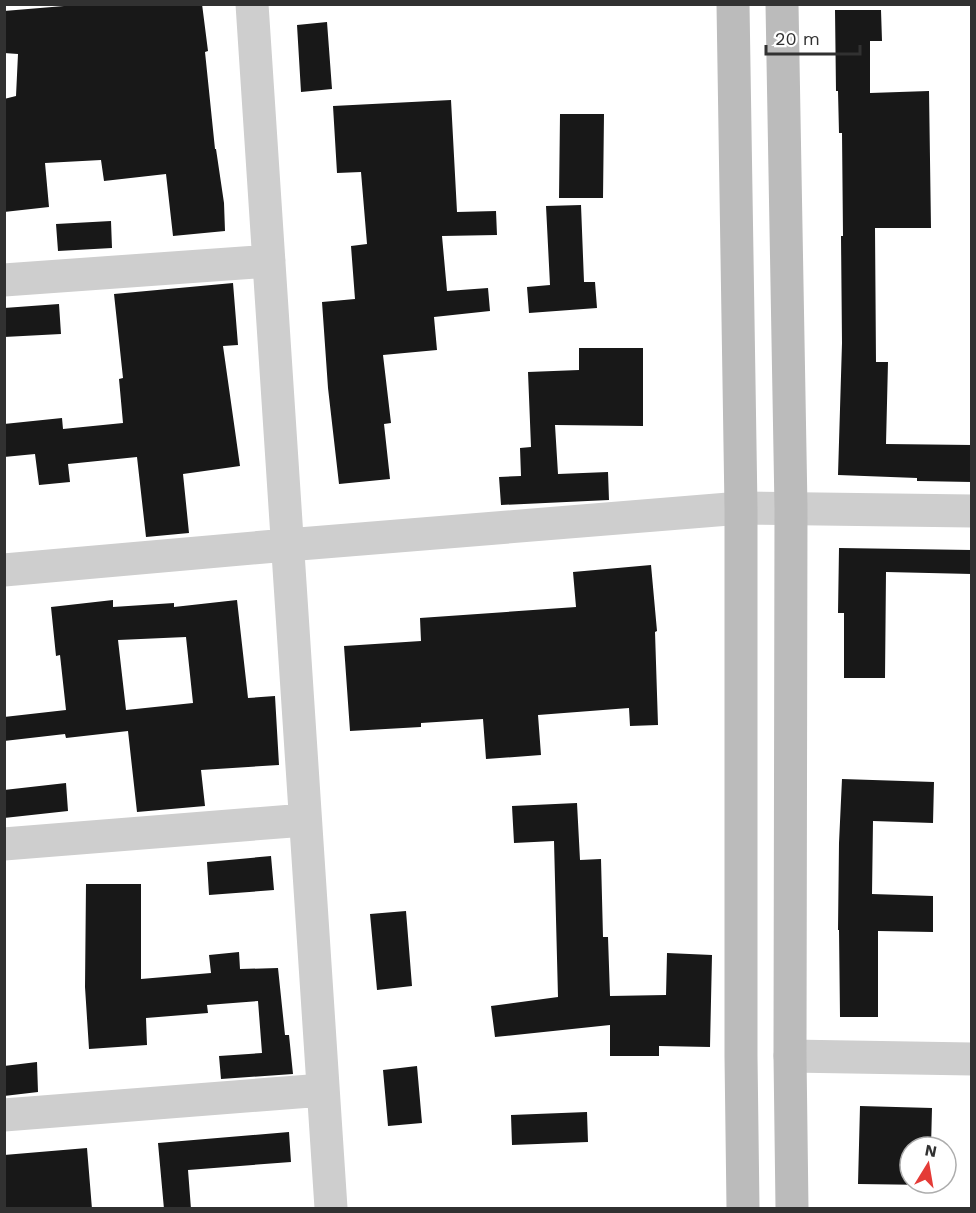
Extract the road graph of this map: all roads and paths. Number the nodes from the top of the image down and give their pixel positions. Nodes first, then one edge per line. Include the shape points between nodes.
1 (252, 4) edge
2 (733, 4) edge
3 (782, 4) edge
4 (269, 261) junction
5 (4, 280) edge
6 (741, 508) junction
7 (791, 508) junction
8 (972, 511) edge
9 (287, 544) junction
10 (4, 570) edge
11 (305, 820) junction
12 (4, 844) edge
13 (790, 1056) junction
14 (972, 1059) edge
15 (323, 1090) junction
16 (4, 1115) edge
17 (331, 1209) edge
18 (743, 1209) edge
19 (792, 1209) edge

1 - 4 street
2 - 6 main road
3 - 7 main road
4 - 5 street
4 - 9 street
6 - 7 street
6 - 9 street
6 - 18 main road
7 - 8 street
7 - 13 main road
9 - 10 street
9 - 11 street
11 - 12 street
11 - 15 street
13 - 14 street
13 - 19 main road
15 - 16 street
15 - 17 street

